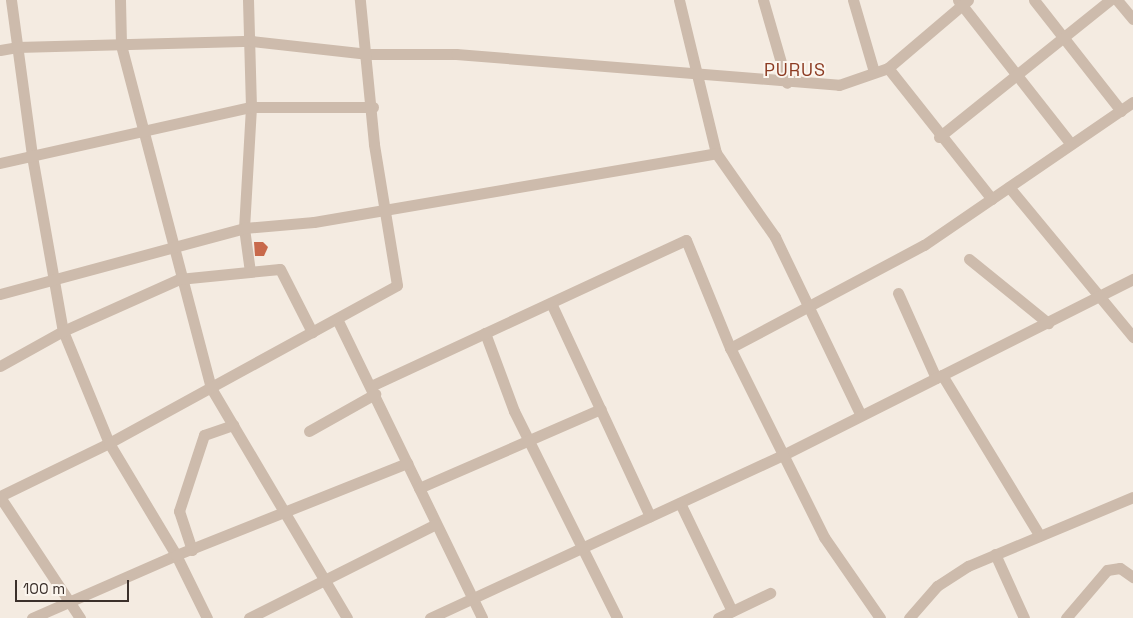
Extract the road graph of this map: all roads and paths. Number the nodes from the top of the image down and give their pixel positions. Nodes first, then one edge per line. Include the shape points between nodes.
1 (11, 0) edge
2 (120, 0) edge
3 (248, 0) edge
4 (360, 0) edge
5 (679, 0) edge
6 (763, 0) edge
7 (853, 0) edge
8 (1034, 0) edge
9 (1110, 0) edge
10 (1117, 0) edge
11 (963, 2) edge
12 (1133, 19) edge
13 (1063, 37) junction
14 (252, 42) junction
15 (122, 46) junction
16 (17, 47) junction
17 (0, 50) edge
18 (368, 54) junction
19 (888, 68) junction
20 (874, 72) junction
21 (1016, 75) junction
22 (700, 76) junction
23 (787, 83) junction
24 (1133, 102) edge
25 (251, 107) junction
26 (373, 108) junction
27 (1121, 111) junction
28 (146, 131) junction
29 (939, 137) junction
30 (1071, 144) junction
31 (716, 153) junction
32 (32, 156) junction
33 (0, 163) edge
34 (1009, 187) junction
35 (992, 199) junction
36 (384, 210) junction
37 (244, 228) junction
38 (174, 248) junction
39 (969, 258) dead end
40 (250, 272) junction
41 (179, 279) junction
42 (1133, 279) edge
43 (52, 281) junction
44 (898, 293) dead end
45 (0, 294) edge
46 (1101, 295) junction
47 (551, 303) junction
48 (809, 307) junction
49 (337, 318) junction
50 (1048, 323) junction
51 (64, 331) junction
52 (312, 332) junction
53 (485, 333) junction
54 (1133, 337) edge
55 (730, 348) junction
56 (0, 366) edge
57 (939, 376) junction
58 (210, 388) junction
59 (373, 390) junction
60 (601, 408) junction
61 (860, 414) junction
62 (233, 425) junction
63 (308, 431) dead end
64 (532, 440) junction
65 (109, 443) junction
66 (785, 454) junction
67 (407, 463) junction
68 (419, 488) junction
69 (0, 496) edge
70 (1133, 497) edge
71 (680, 503) junction
72 (285, 513) junction
73 (650, 516) junction
74 (436, 524) junction
75 (1040, 536) junction
76 (583, 548) junction
77 (192, 550) junction
78 (995, 554) junction
79 (176, 555) junction
80 (1133, 577) edge
81 (325, 579) junction
82 (770, 593) dead end
83 (472, 597) junction
84 (69, 602) junction
85 (732, 611) junction
86 (32, 618) edge
87 (80, 618) edge
88 (207, 618) edge
89 (249, 618) edge
90 (348, 618) edge
91 (430, 618) edge
92 (482, 618) edge
93 (617, 618) edge
94 (718, 618) edge
95 (880, 618) edge
96 (909, 618) edge
97 (1024, 618) edge
98 (1066, 618) edge

1 - 16 street
2 - 15 street
3 - 14 street
4 - 18 street
5 - 22 street
6 - 23 street
7 - 20 street
8 - 13 street
9 - 13 street
10 - 12 street
11 - 19 street
11 - 21 street
13 - 21 street
13 - 27 street
14 - 15 street
14 - 18 street
14 - 25 street
15 - 16 street
15 - 28 street
16 - 17 street
16 - 32 street
18 - 22 street via 456,54
18 - 26 street
19 - 20 street
19 - 29 street
20 - 23 street via 838,85
21 - 29 street
21 - 30 street
22 - 23 street
22 - 31 street
24 - 27 street
25 - 26 street
25 - 28 street
25 - 37 street
26 - 36 street
27 - 30 street
28 - 32 street
28 - 38 street
29 - 35 street
30 - 34 street
31 - 36 street
31 - 48 street via 775,237
32 - 33 street
32 - 43 street
34 - 35 street
34 - 46 street
35 - 48 street via 924,245
36 - 37 street
36 - 49 street via 397,286
37 - 38 street
37 - 40 street
38 - 41 street
38 - 43 street
39 - 50 street
40 - 41 street
40 - 52 street via 280,269
41 - 51 street
41 - 58 street
42 - 46 street
43 - 45 street
43 - 51 street
44 - 57 street
46 - 50 street
46 - 54 street
47 - 53 street
47 - 55 street via 686,240
47 - 60 street
48 - 55 street
48 - 61 street
49 - 52 street
49 - 59 street
50 - 57 street
51 - 56 street
51 - 65 street
52 - 58 street
53 - 59 street
53 - 64 street via 514,411
55 - 66 street
57 - 61 street
57 - 75 street
58 - 62 street
58 - 65 street
59 - 63 street
59 - 67 street
60 - 64 street
60 - 73 street
61 - 66 street
62 - 72 street
62 - 77 street via 204,435 179,512
64 - 68 street
64 - 76 street
65 - 69 street
65 - 79 street
66 - 71 street
66 - 95 street via 824,537
67 - 68 street
67 - 72 street
68 - 74 street
69 - 84 street
70 - 75 street
71 - 73 street
71 - 85 street
72 - 77 street
72 - 81 street
73 - 76 street
74 - 81 street
74 - 83 street
75 - 78 street
76 - 83 street
76 - 93 street
77 - 79 street
78 - 96 street via 952,575
78 - 97 street
79 - 84 street
79 - 88 street
80 - 98 street via 1120,568 1107,570
81 - 89 street
81 - 90 street
82 - 85 street
83 - 91 street
83 - 92 street
84 - 86 street
84 - 87 street
85 - 94 street

